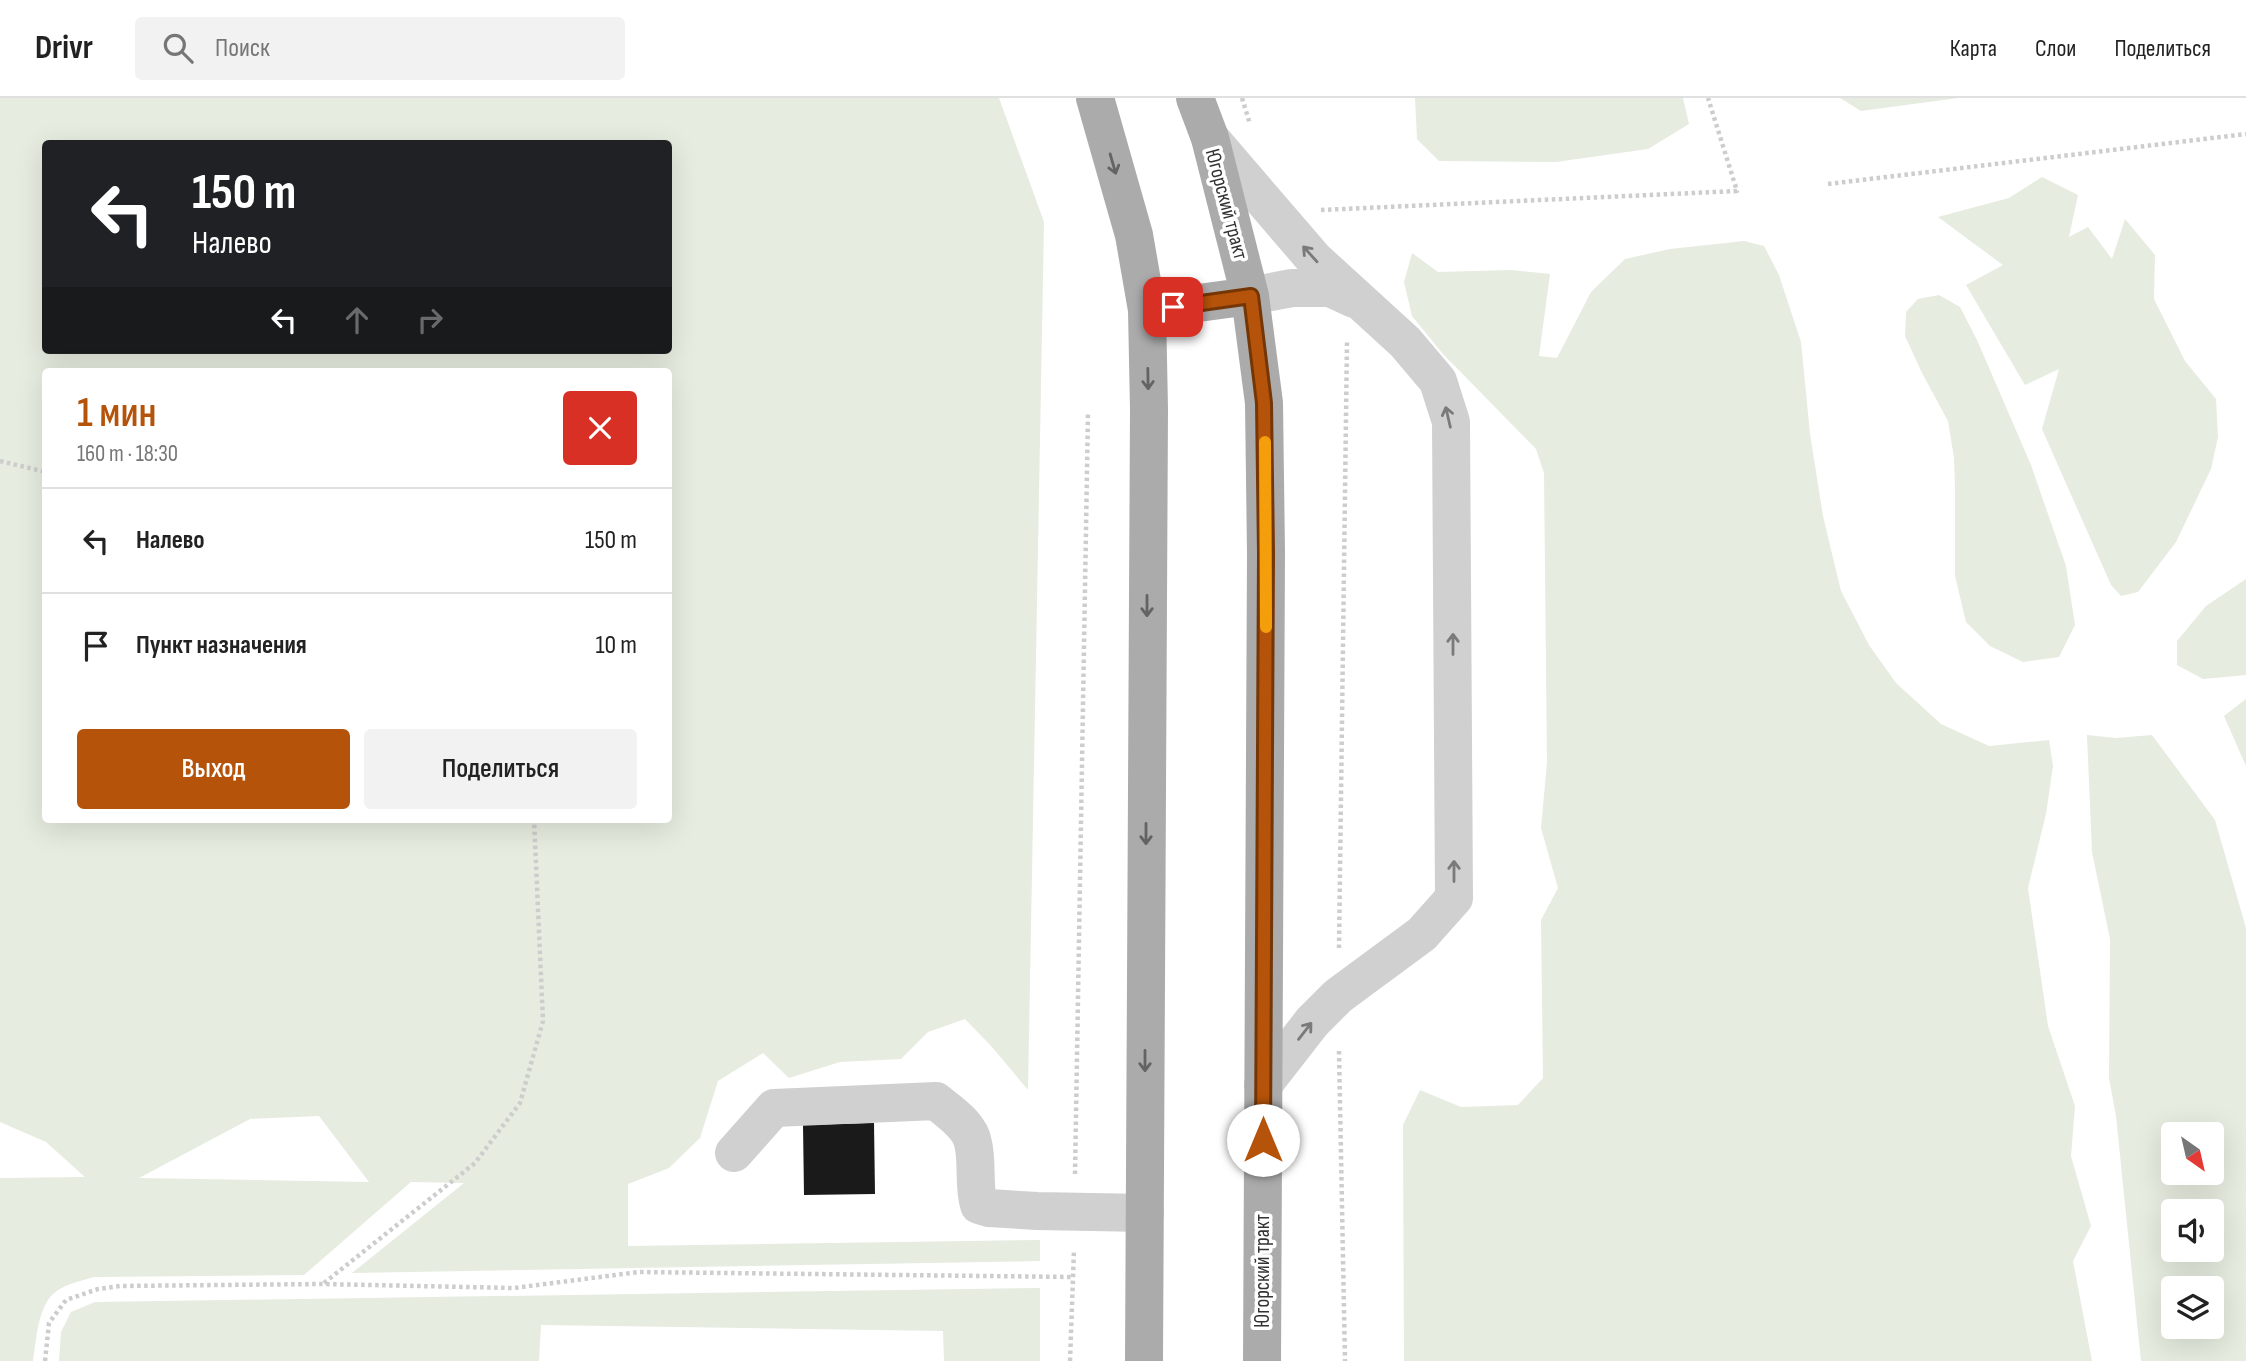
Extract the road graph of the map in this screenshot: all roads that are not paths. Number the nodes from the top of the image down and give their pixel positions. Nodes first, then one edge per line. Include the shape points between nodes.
1 (1095, 98) edge
2 (1195, 98) edge
3 (1210, 138) junction
4 (1345, 295) junction
5 (1251, 296) junction
6 (1147, 310) junction
7 (1263, 1085) junction
8 (734, 1153) dead end
9 (1144, 1213) junction
10 (1144, 1361) edge
11 (1262, 1361) edge

1 -> 6 main road via 1133,235
2 - 3 main road, Югорский тракт
4 -> 3 lane
3 - 5 main road, Югорский тракт
4 - 5 lane via 1292,288
7 -> 4 lane via 1338,996 1422,934 1454,898 1451,422 1438,381 1405,342
5 - 6 main road
5 - 7 main road, Югорский тракт via 1264,403
6 -> 9 main road
7 - 11 main road, Югорский тракт
8 - 9 lane via 774,1108 936,1101 957,1118 973,1140 979,1205
9 - 10 main road

